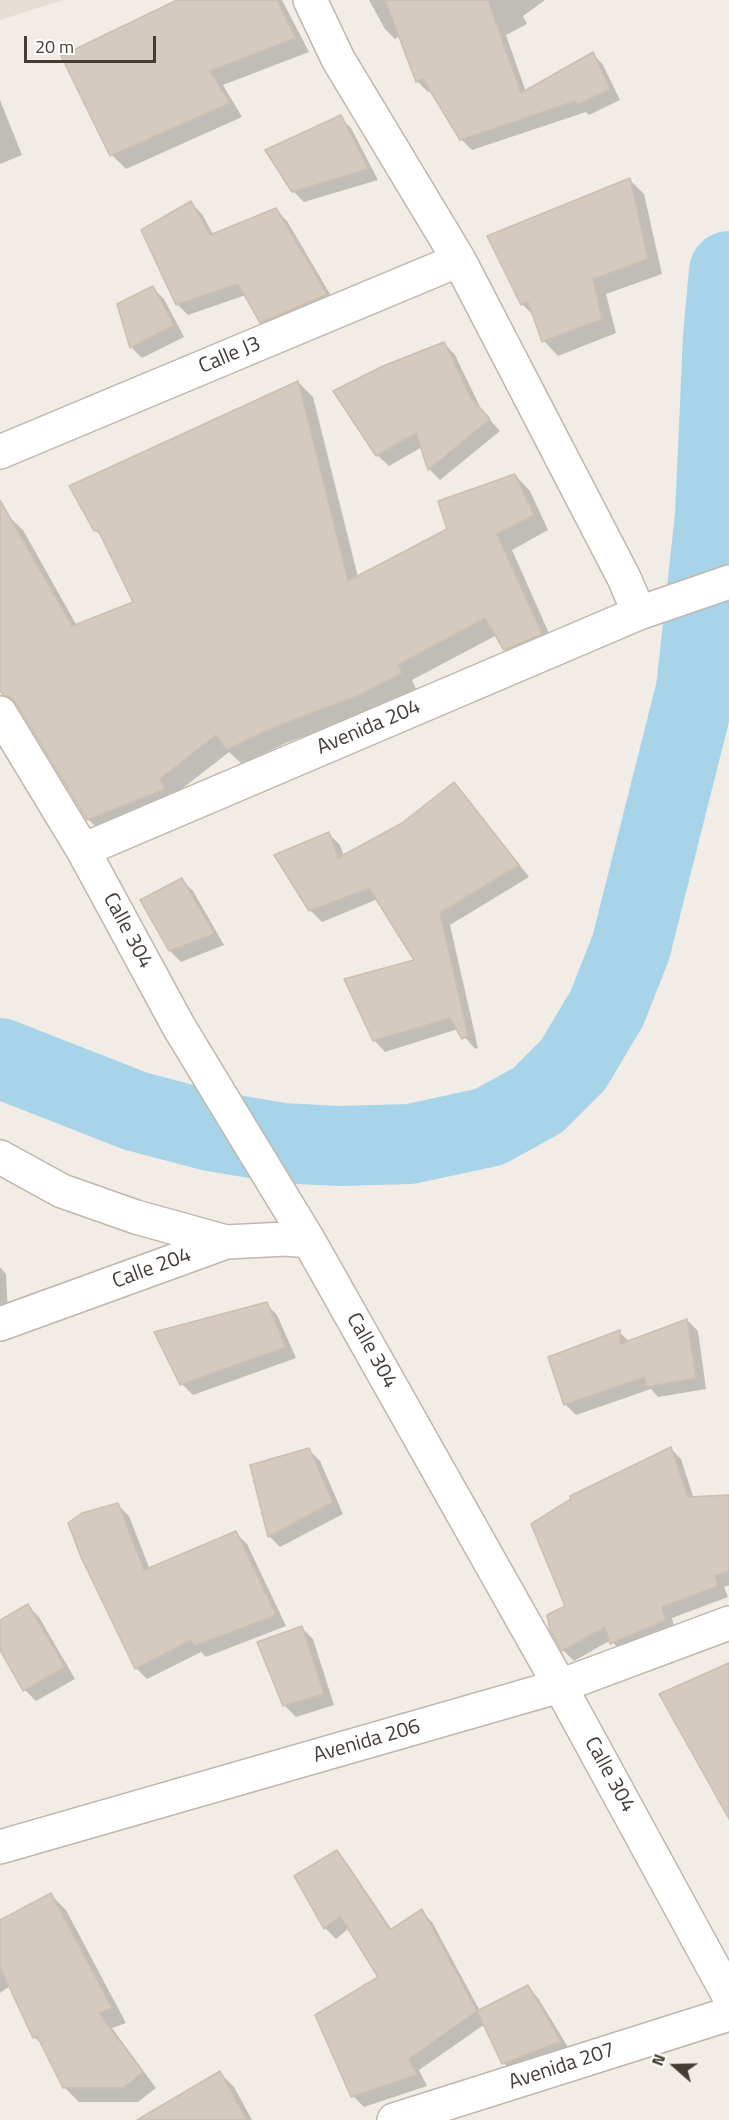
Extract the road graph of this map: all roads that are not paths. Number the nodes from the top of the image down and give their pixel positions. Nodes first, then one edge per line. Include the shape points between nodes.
1 (310, 0) edge
2 (459, 260) junction
3 (0, 452) edge
4 (729, 582) edge
5 (648, 610) junction
6 (0, 713) edge
7 (82, 850) junction
8 (0, 1157) edge
9 (309, 1241) junction
10 (226, 1242) junction
11 (0, 1324) edge
12 (729, 1623) edge
13 (560, 1686) junction
14 (0, 1847) edge
15 (729, 1996) edge
16 (729, 2014) edge
17 (394, 2120) edge

1 - 2 street via 338,59
2 - 3 street, Calle J3
2 - 5 street via 624,578
4 - 5 street, Avenida 204
5 - 7 street, Avenida 204
6 - 7 street, Calle 304
7 - 9 street, Calle 304 via 178,1027
8 - 10 street via 62,1191
9 - 10 street, Calle 204
9 - 13 street, Calle 304
10 - 11 street, Calle 204
12 - 13 street, Avenida 206
13 - 14 street, Avenida 206
13 - 15 street, Calle 304
16 - 17 street, Avenida 207

